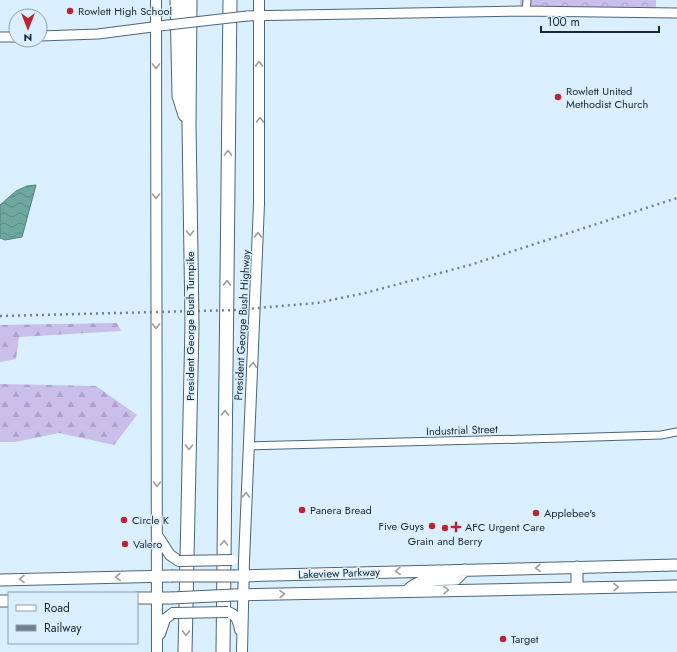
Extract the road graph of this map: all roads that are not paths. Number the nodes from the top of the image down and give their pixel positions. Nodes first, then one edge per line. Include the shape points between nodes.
1 (156, 0) edge
2 (177, 0) edge
3 (190, 0) edge
4 (230, 0) edge
5 (236, 0) edge
6 (259, 0) edge
7 (527, 0) edge
8 (526, 11) junction
9 (677, 13) edge
10 (230, 15) junction
11 (258, 15) junction
12 (156, 27) junction
13 (48, 36) edge
14 (189, 124) junction
15 (677, 432) edge
16 (248, 446) junction
17 (157, 535) junction
18 (244, 550) junction
19 (677, 565) edge
20 (577, 567) junction
21 (465, 570) junction
22 (157, 576) junction
23 (239, 576) junction
24 (0, 580) edge
25 (677, 586) edge
26 (577, 588) junction
27 (406, 591) junction
28 (238, 595) junction
29 (157, 597) junction
30 (138, 598) edge
31 (157, 640) junction
32 (242, 648) edge
33 (157, 652) edge
34 (185, 652) edge
35 (223, 652) edge

1 - 12 main road
2 - 14 highway via 179,96
3 - 14 highway, President George Bush Turnpike
4 - 10 highway
5 - 10 highway
6 - 11 main road, President George Bush Highway
7 - 8 street
8 - 9 street
8 - 11 street
35 -> 10 highway
11 - 12 street, bridge
16 -> 11 main road, President George Bush Highway via 260,204
12 - 13 street via 98,34
12 -> 17 main road
14 -> 34 highway, President George Bush Turnpike via 192,324
15 - 16 street, Industrial Street via 661,435
18 -> 16 main road, President George Bush Highway
17 - 18 main road, bridge via 170,555 179,561 232,560 239,557
17 - 22 main road
18 - 23 main road, President George Bush Highway
19 - 20 main road, Lakeview Parkway
20 -> 21 main road, Lakeview Parkway
20 - 26 main road
21 -> 23 main road, Lakeview Parkway
21 - 27 main road via 456,579 422,580 414,583
22 - 23 main road, Lakeview Parkway, bridge
22 -> 24 main road, Lakeview Parkway
22 - 29 main road
23 - 28 main road, President George Bush Highway
26 -> 25 main road, Lakeview Parkway
27 -> 26 main road, Lakeview Parkway
28 -> 27 main road, Lakeview Parkway
28 - 29 main road, Lakeview Parkway, bridge
28 - 32 main road, President George Bush Highway
29 - 30 main road, Lakeview Parkway
29 - 31 main road
31 - 32 main road, bridge via 165,619 173,613 228,612 238,621
31 - 33 main road

